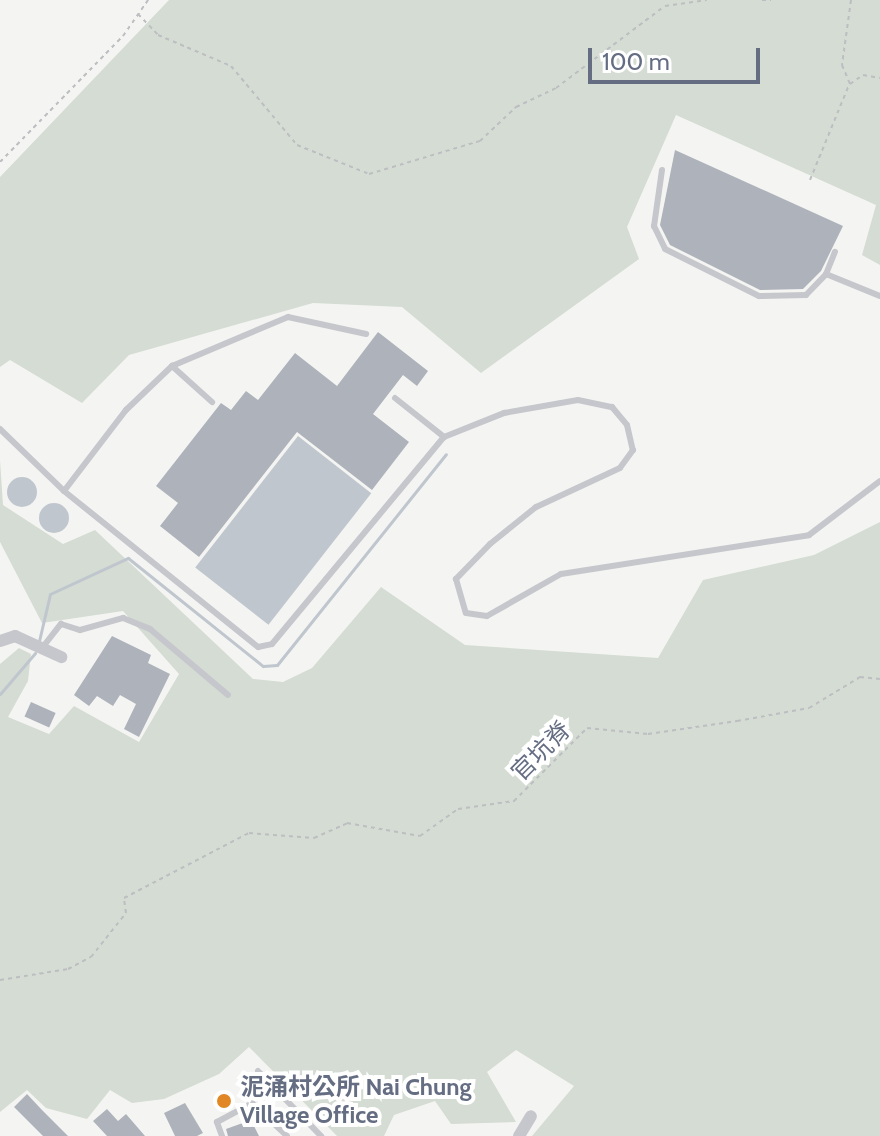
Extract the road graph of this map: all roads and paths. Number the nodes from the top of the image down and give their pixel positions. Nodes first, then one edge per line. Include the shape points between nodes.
1 (148, 0) edge
2 (707, 0) edge
3 (762, 0) edge
4 (771, 0) edge
5 (851, 0) edge
6 (138, 14) junction
7 (880, 78) edge
8 (850, 84) junction
9 (0, 162) edge
10 (662, 170) dead end
11 (810, 180) dead end
12 (835, 252) dead end
13 (826, 274) junction
14 (880, 296) edge
15 (366, 334) dead end
16 (172, 366) junction
17 (395, 398) dead end
18 (212, 402) dead end
19 (0, 429) edge
20 (444, 437) junction
21 (880, 481) edge
22 (64, 491) junction
23 (0, 641) edge
24 (42, 648) junction
25 (61, 657) dead end
26 (880, 679) edge
27 (228, 695) dead end
28 (0, 980) edge
29 (258, 1071) dead end
30 (531, 1116) dead end
31 (222, 1136) edge
32 (287, 1136) edge
33 (321, 1136) edge
34 (519, 1136) edge

1 - 6 path
2 - 6 path via 665,6 556,88 516,107 480,141 369,174 297,145 231,66 158,35
3 - 4 path
5 - 8 path via 842,65
6 - 9 path
7 - 8 path via 863,75
8 - 11 path
10 - 13 lane via 654,226 665,249 759,296 806,295
12 - 13 lane
13 - 14 lane
15 - 16 lane via 288,317
16 - 18 lane
16 - 22 lane via 126,410
17 - 20 lane
19 - 22 lane
20 - 21 lane via 504,413 578,400 612,407 631,437 620,468 536,507 456,579 466,613 487,616 561,574 809,535
20 - 22 lane via 272,644 258,647
23 - 24 street via 15,636
24 - 25 street
24 - 27 lane via 61,624 80,630 123,618 150,629
26 - 28 path, 官坑脊 via 860,677 809,708 737,721 648,734 587,728 514,801 458,809 420,836 347,823 314,838 249,833 124,898 126,913 91,957 68,969
29 - 33 lane
30 - 34 street
31 - 32 lane via 217,1122 252,1103

